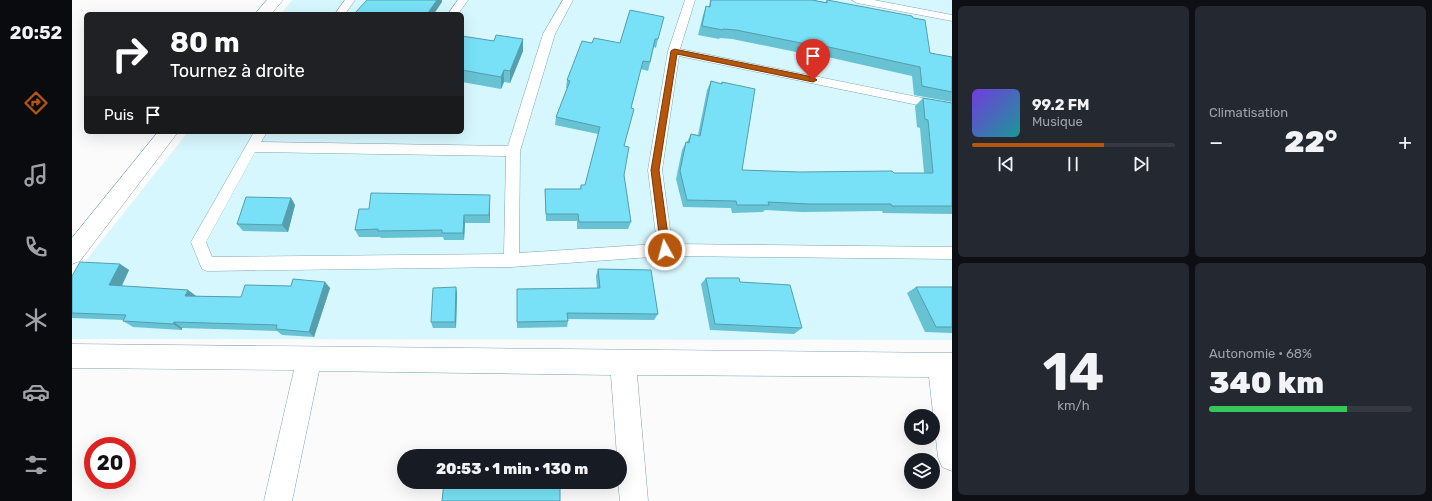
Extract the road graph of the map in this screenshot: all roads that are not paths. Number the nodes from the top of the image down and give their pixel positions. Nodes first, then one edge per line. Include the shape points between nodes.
1 (275, 0) edge
2 (350, 0) edge
3 (463, 0) edge
4 (568, 0) edge
5 (690, 0) edge
6 (857, 0) edge
7 (265, 12) edge
8 (341, 12) edge
9 (454, 12) edge
10 (952, 18) edge
11 (674, 51) junction
12 (952, 108) edge
13 (167, 134) edge
14 (260, 134) edge
15 (251, 147) junction
16 (513, 151) junction
17 (665, 250) junction
18 (952, 253) edge
19 (72, 254) edge
20 (511, 260) junction
21 (72, 356) edge
22 (309, 358) junction
23 (623, 364) junction
24 (946, 365) edge
25 (952, 457) edge
26 (278, 501) edge
27 (634, 501) edge

1 - 7 street
2 - 8 lane
3 - 9 lane
4 - 16 lane via 549,34
5 - 11 lane
6 - 10 lane
11 - 12 lane
11 - 17 lane via 655,170
13 - 19 street
14 - 15 lane
15 - 16 lane
15 - 20 lane via 198,242 207,264
16 - 20 lane
17 - 18 lane
17 - 20 lane
21 - 22 street
22 - 23 street
22 - 26 street
23 - 24 street
23 - 27 street
24 - 25 street

